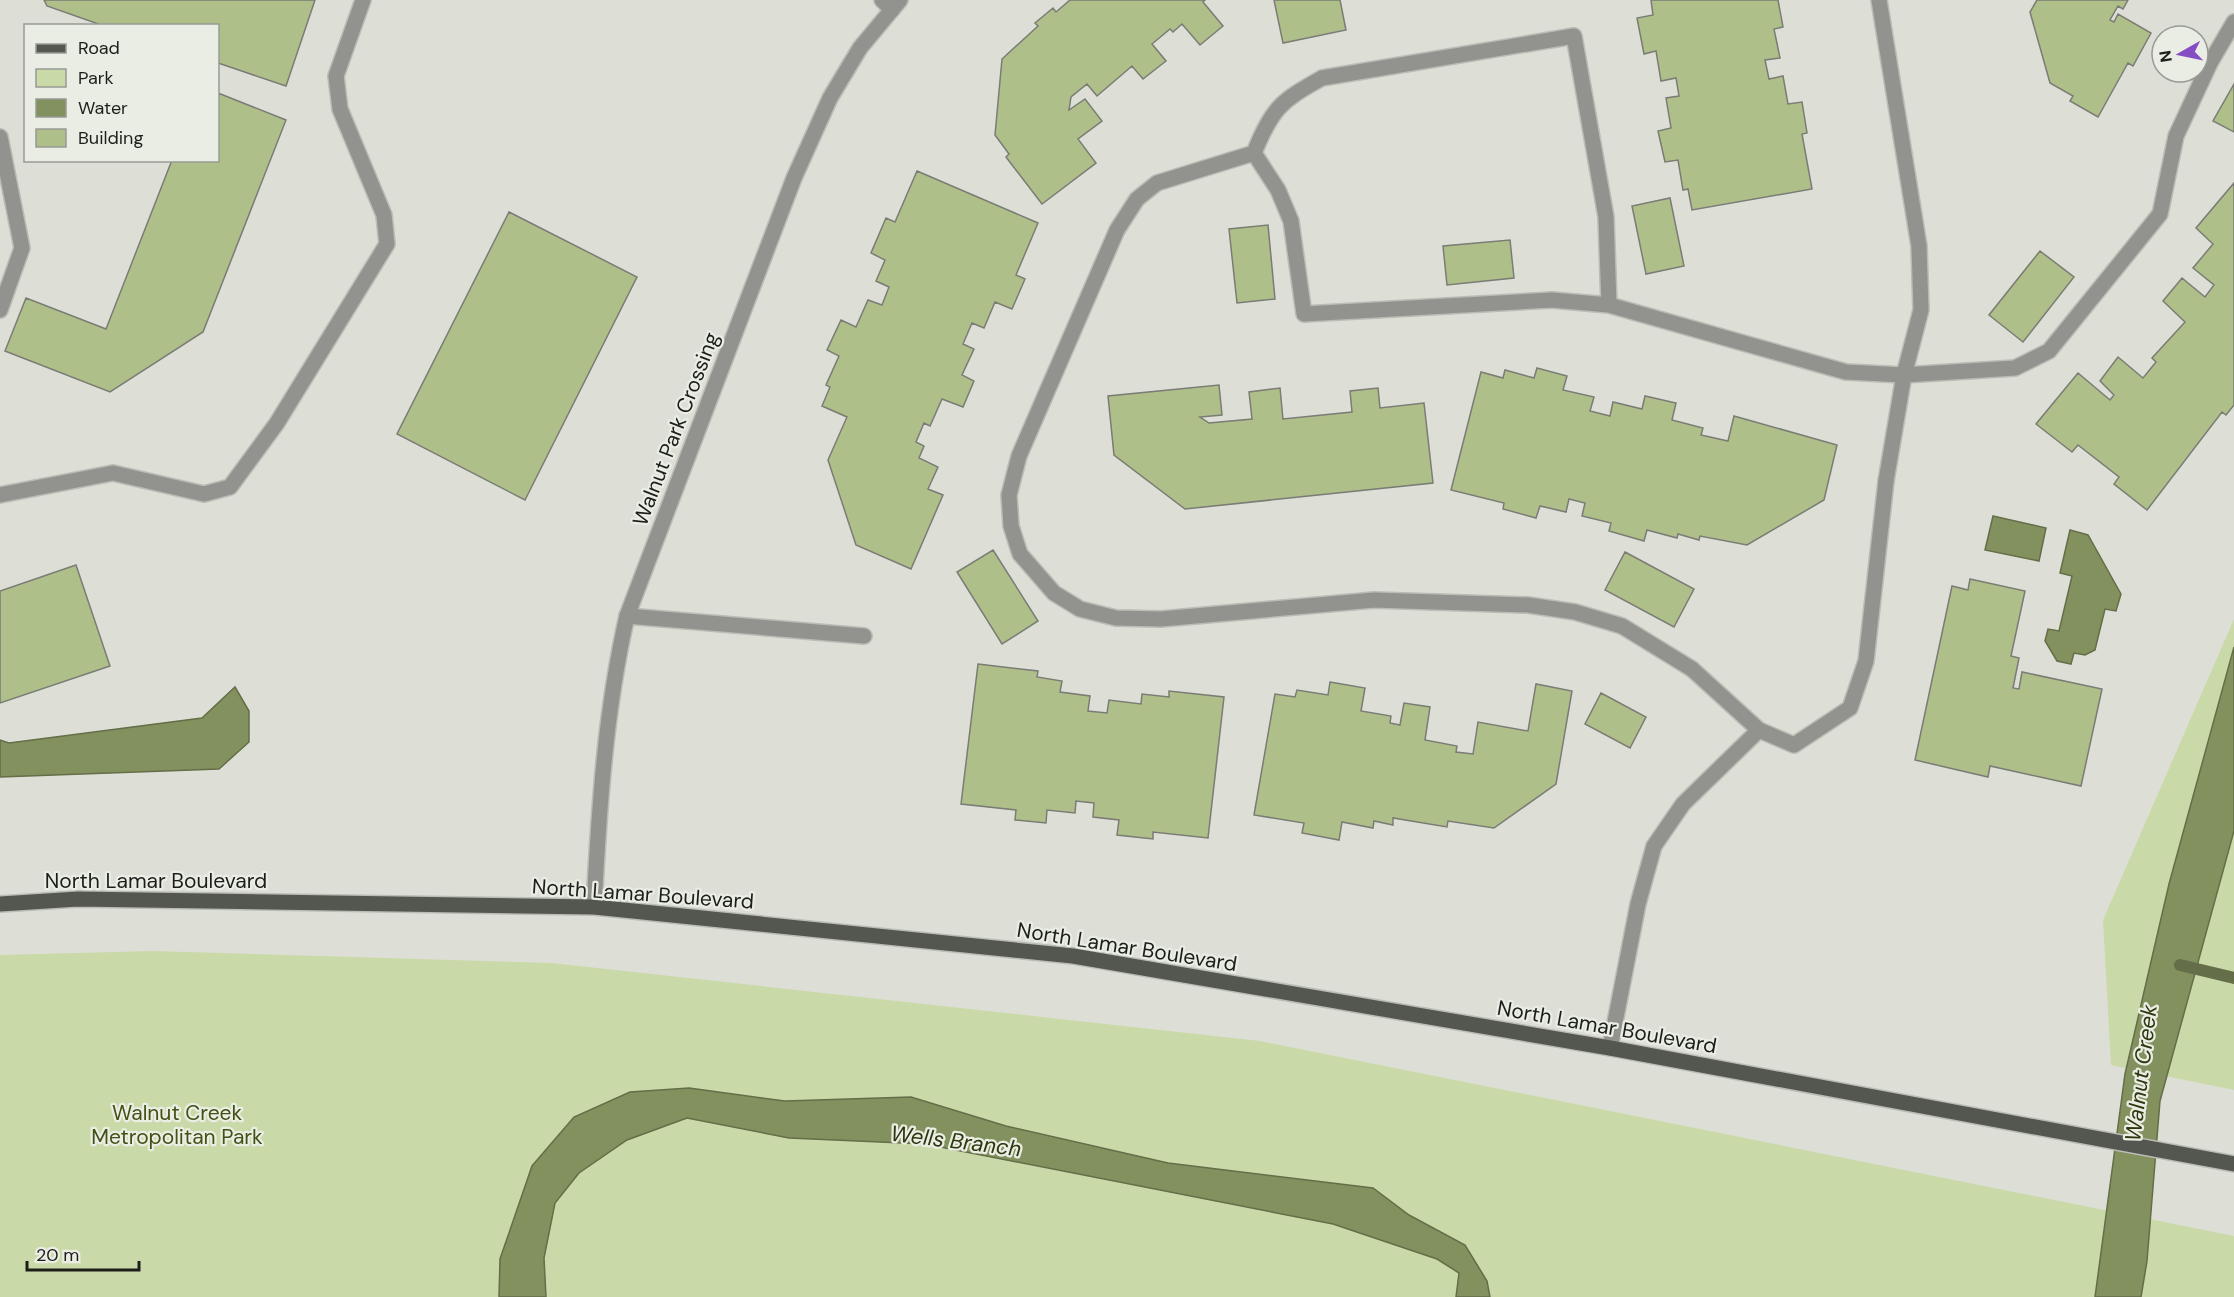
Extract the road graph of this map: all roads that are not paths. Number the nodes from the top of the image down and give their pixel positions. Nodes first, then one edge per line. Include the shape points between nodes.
1 (363, 0) edge
2 (1879, 0) edge
3 (892, 3) edge
4 (2234, 22) edge
5 (0, 137) edge
6 (1254, 153) junction
7 (1609, 305) junction
8 (0, 310) edge
9 (1905, 375) junction
10 (0, 495) edge
11 (627, 616) junction
12 (864, 636) dead end
13 (1759, 730) junction
14 (0, 904) edge
15 (594, 907) junction
16 (1610, 1048) junction
17 (2234, 1164) edge

1 - 10 street via 336,76 340,109 384,214 387,244 277,423 230,487 204,494 113,473
2 - 9 street via 1920,246 1921,310
3 - 11 street, Walnut Park Crossing via 830,98 794,178
4 - 9 street via 2176,136 2160,214 2049,351 2015,368
5 - 8 street via 22,248
6 - 7 street via 1278,190 1291,220 1304,315 1552,300
6 - 7 street via 1266,123 1286,98 1322,78 1575,36 1606,217
6 - 13 street via 1157,183 1137,199 1117,230 1019,456 1009,495 1011,526 1020,554 1054,593 1080,609 1116,618 1161,619 1374,600 1528,605 1575,612 1622,626 1692,669
7 - 9 street via 1846,372
9 - 13 street via 1886,481 1866,661 1850,708 1794,745
11 - 12 street
11 - 15 street, Walnut Park Crossing via 613,677 600,793
13 - 16 street via 1683,804 1654,846 1638,904
14 - 15 main road, North Lamar Boulevard via 78,899
15 - 16 main road, North Lamar Boulevard via 1072,956
16 - 17 main road, North Lamar Boulevard

